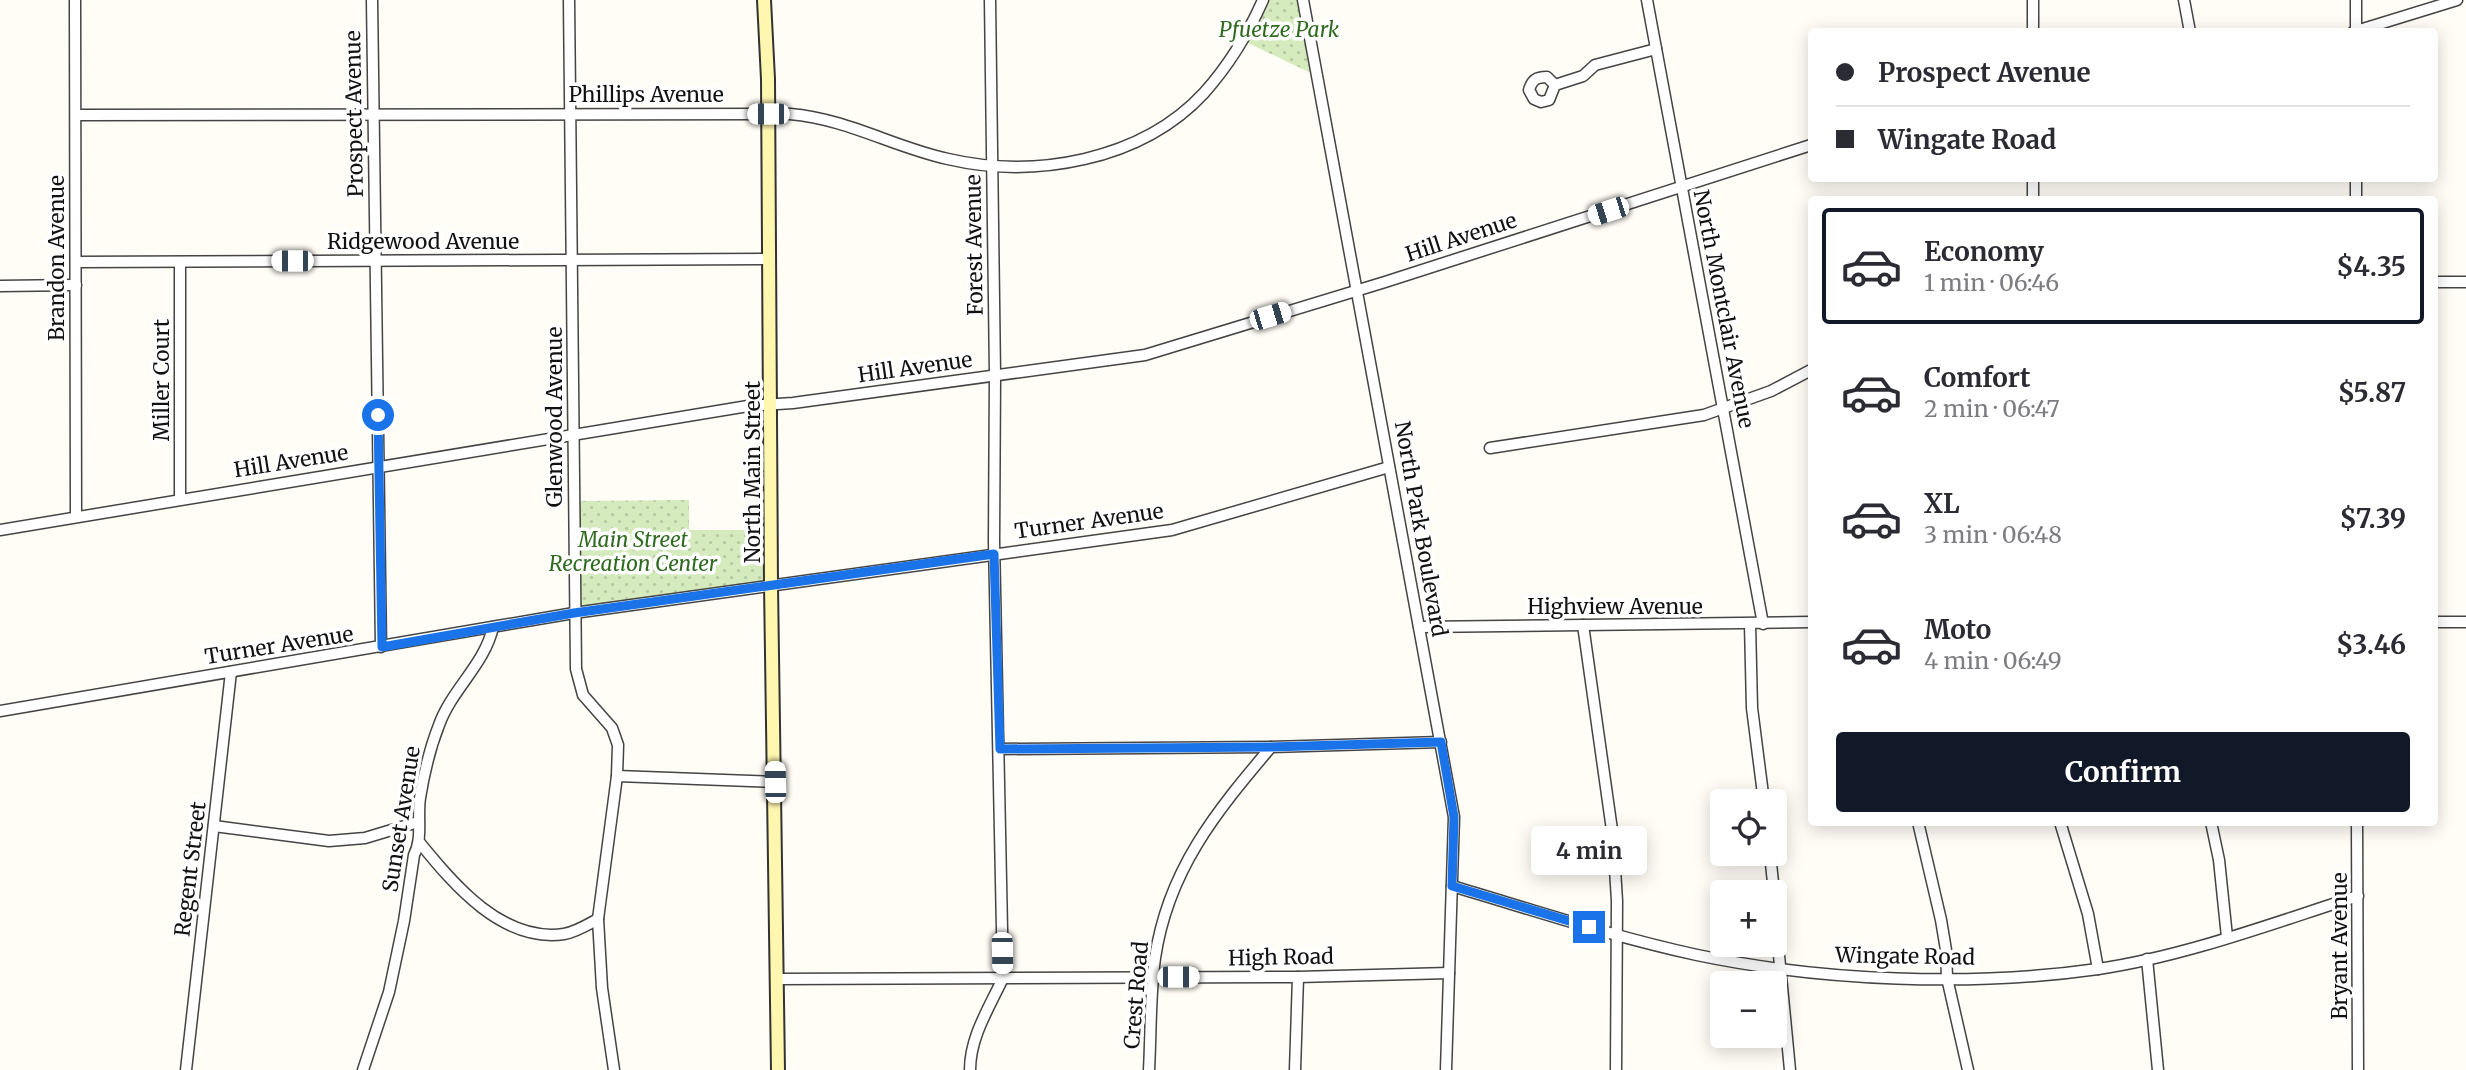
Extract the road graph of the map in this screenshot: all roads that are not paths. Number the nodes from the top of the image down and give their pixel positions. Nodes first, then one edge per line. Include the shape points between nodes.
1 (75, 0) edge
2 (372, 0) edge
3 (569, 0) edge
4 (764, 0) edge
5 (990, 0) edge
6 (1263, 0) edge
7 (1303, 0) edge
8 (1647, 0) edge
9 (2033, 0) edge
10 (2184, 0) edge
11 (2356, 0) edge
12 (2457, 0) edge
13 (2033, 28) edge
14 (2189, 28) edge
15 (2355, 28) edge
16 (2365, 28) edge
17 (1656, 49) junction
18 (1555, 85) dead end
19 (374, 114) junction
20 (570, 114) junction
21 (768, 114) junction
22 (76, 115) junction
23 (1808, 146) edge
24 (992, 166) junction
25 (1682, 187) junction
26 (572, 260) junction
27 (769, 260) junction
28 (376, 261) junction
29 (76, 262) junction
30 (180, 262) junction
31 (2438, 282) edge
32 (2466, 282) edge
33 (76, 285) junction
34 (0, 286) edge
35 (1357, 289) junction
36 (1808, 372) edge
37 (995, 376) junction
38 (771, 404) junction
39 (1723, 408) junction
40 (575, 435) junction
41 (1490, 448) dead end
42 (379, 467) junction
43 (1389, 467) junction
44 (180, 499) junction
45 (76, 516) junction
46 (0, 530) edge
47 (994, 554) junction
48 (771, 585) junction
49 (574, 613) junction
50 (1808, 622) edge
51 (2438, 622) edge
52 (2466, 622) edge
53 (1750, 624) junction
54 (1763, 624) junction
55 (1583, 625) junction
56 (1419, 626) junction
57 (492, 627) junction
58 (382, 647) junction
59 (232, 672) junction
60 (0, 711) edge
61 (1441, 742) junction
62 (1271, 747) junction
63 (1000, 749) junction
64 (617, 776) junction
65 (775, 782) junction
66 (1762, 789) edge
67 (418, 822) junction
68 (214, 826) junction
69 (1919, 826) edge
70 (2061, 826) edge
71 (2212, 826) edge
72 (2357, 826) edge
73 (420, 843) junction
74 (1452, 886) junction
75 (2358, 896) junction
76 (598, 919) junction
77 (1616, 935) junction
78 (2227, 937) junction
79 (1778, 957) edge
80 (2147, 959) junction
81 (2098, 968) junction
82 (1779, 970) junction
83 (1449, 973) junction
84 (1298, 976) junction
85 (1153, 977) junction
86 (1003, 978) junction
87 (1947, 978) junction
88 (778, 979) junction
89 (186, 1070) edge
90 (363, 1070) edge
91 (614, 1070) edge
92 (778, 1070) edge
93 (970, 1070) edge
94 (1149, 1070) edge
95 (1295, 1070) edge
96 (1446, 1070) edge
97 (1616, 1070) edge
98 (1790, 1070) edge
99 (1968, 1070) edge
100 (2158, 1070) edge
101 (2358, 1070) edge

1 - 22 street, Brandon Avenue
2 - 19 street, Prospect Avenue
3 - 20 street, Glenwood Avenue
4 - 21 street, North Main Street
5 - 24 street, Forest Avenue
6 - 24 street, Phillips Avenue via 1227,66 1202,95 1160,128 1128,145 1083,159 1039,166
7 - 35 street, North Park Boulevard
8 - 17 street, North Montclair Avenue
9 - 13 street
10 - 14 street
11 - 15 street
12 - 16 street
17 - 18 street via 1595,65 1583,76
17 - 25 street, North Montclair Avenue
19 - 20 street, Phillips Avenue
19 - 22 street, Phillips Avenue
19 - 28 street, Prospect Avenue
20 - 21 street, Phillips Avenue
20 - 26 street, Glenwood Avenue
21 - 24 street, Phillips Avenue via 822,117 930,155
21 - 27 street, North Main Street
22 - 29 street, Brandon Avenue
23 - 25 street, Hill Avenue
24 - 37 street, Forest Avenue
25 - 35 street, Hill Avenue
25 - 39 street, North Montclair Avenue
26 - 27 street, Ridgewood Avenue
26 - 28 street, Ridgewood Avenue
26 - 40 street, Glenwood Avenue
27 - 38 street, North Main Street
28 - 30 street, Ridgewood Avenue
28 - 42 street, Prospect Avenue
29 - 30 street, Ridgewood Avenue
29 - 33 street, Brandon Avenue
30 - 44 street, Miller Court
31 - 32 street
33 - 34 street
33 - 45 street, Brandon Avenue
35 - 37 street, Hill Avenue via 1145,355
35 - 43 street, North Park Boulevard
36 - 39 street
37 - 38 street, Hill Avenue
37 - 47 street, Forest Avenue
38 - 40 street, Hill Avenue
38 - 48 street, North Main Street
39 - 41 street via 1704,415
39 - 54 street, North Montclair Avenue
40 - 42 street, Hill Avenue
40 - 49 street, Glenwood Avenue
42 - 44 street, Hill Avenue
42 - 58 street, Prospect Avenue
43 - 47 street, Turner Avenue via 1172,530
43 - 56 street, North Park Boulevard
44 - 45 street, Hill Avenue
45 - 46 street, Hill Avenue
47 - 48 street, Turner Avenue
47 - 63 street, Forest Avenue
48 - 49 street, Turner Avenue
48 - 65 street, North Main Street
49 - 57 street, Turner Avenue
49 - 64 street, Glenwood Avenue via 578,684 612,728 618,745
50 - 54 street, Highview Avenue
51 - 52 street
53 - 54 street, Highview Avenue
53 - 55 street, Highview Avenue
53 - 66 street via 1752,708
55 - 56 street, Highview Avenue
55 - 77 street via 1614,837
56 - 61 street, North Park Boulevard
57 - 58 street, Turner Avenue
57 - 67 street, Sunset Avenue via 489,644 439,724 428,756
58 - 59 street, Turner Avenue
59 - 60 street, Turner Avenue
59 - 68 street, Regent Street
61 - 62 street
61 - 74 street, North Park Boulevard via 1454,817
62 - 63 street
62 - 85 street, Crest Road via 1212,819 1183,867 1165,915
63 - 86 street, Forest Avenue
64 - 65 street
64 - 76 street, Glenwood Avenue
65 - 88 street, North Main Street
67 - 68 street via 365,838 329,841
67 - 73 street, Sunset Avenue
68 - 89 street, Regent Street
69 - 87 street via 1941,920
70 - 81 street via 2088,914
71 - 78 street
72 - 75 street, Bryant Avenue
73 - 76 street via 463,893 515,927 555,934
73 - 90 street, Sunset Avenue via 389,992
74 - 77 street, Wingate Road
74 - 83 street, North Park Boulevard
75 - 78 street, Wingate Road
75 - 101 street, Bryant Avenue
76 - 91 street, Glenwood Avenue via 603,1000
77 - 82 street, Wingate Road
77 - 97 street
78 - 80 street, Wingate Road
79 - 82 street
80 - 81 street, Wingate Road
80 - 100 street
81 - 87 street, Wingate Road
82 - 87 street, Wingate Road
82 - 98 street
83 - 84 street, High Road
83 - 96 street, North Park Boulevard
84 - 85 street, High Road
84 - 95 street
85 - 86 street, High Road
85 - 94 street, Crest Road
86 - 88 street, High Road
86 - 93 street, Forest Avenue via 976,1036
87 - 99 street
88 - 92 street, North Main Street

